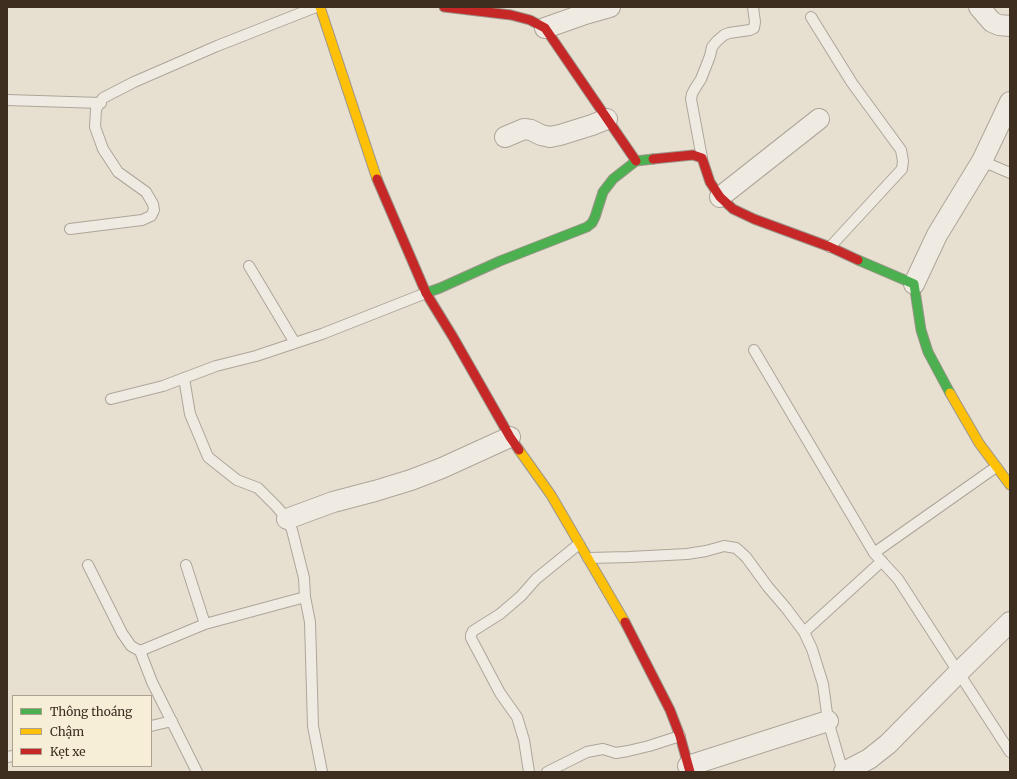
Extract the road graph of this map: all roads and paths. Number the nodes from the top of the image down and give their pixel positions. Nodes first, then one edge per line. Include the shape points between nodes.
1 (316, 7) edge
2 (320, 7) edge
3 (444, 7) edge
4 (610, 7) edge
5 (753, 7) edge
6 (979, 7) edge
7 (811, 17) dead end
8 (1010, 26) edge
9 (545, 28) junction
10 (7, 100) edge
11 (1010, 102) edge
12 (101, 103) junction
13 (606, 119) junction
14 (819, 119) dead end
15 (504, 137) dead end
16 (702, 158) junction
17 (636, 161) junction
18 (982, 161) junction
19 (1010, 173) edge
20 (720, 197) junction
21 (70, 229) dead end
22 (830, 247) junction
23 (249, 266) dead end
24 (914, 284) junction
25 (426, 293) junction
26 (295, 343) junction
27 (754, 350) dead end
28 (184, 378) junction
29 (111, 399) dead end
30 (510, 437) junction
31 (996, 467) junction
32 (1010, 485) edge
33 (287, 519) junction
34 (579, 544) junction
35 (874, 553) junction
36 (588, 558) junction
37 (882, 561) junction
38 (88, 564) dead end
39 (186, 565) dead end
40 (305, 597) junction
41 (1010, 622) edge
42 (205, 624) junction
43 (804, 632) junction
44 (140, 652) junction
45 (958, 673) junction
46 (828, 721) junction
47 (172, 722) junction
48 (152, 726) edge
49 (680, 736) junction
50 (1010, 752) edge
51 (689, 769) edge
52 (197, 772) edge
53 (322, 772) edge
54 (529, 772) edge
55 (547, 772) edge
56 (844, 772) edge

1 - 12 lane via 134,82 103,98
2 - 25 street via 374,172
3 - 9 street via 511,15 530,20
4 - 9 street
5 - 16 lane via 754,28 729,33 717,41 692,94
6 - 8 street via 992,22
7 - 22 lane via 852,83 901,150 903,161 902,169
9 - 13 street
10 - 12 lane
11 - 18 street
12 - 21 lane via 96,109 95,127 103,149 118,172 146,192 154,210 151,216 142,220
13 - 15 street via 550,137 524,129
13 - 17 street
14 - 20 street
16 - 17 street via 693,155
16 - 20 street via 710,182
17 - 25 street via 613,179 603,192 595,217 587,227
18 - 19 lane
18 - 24 street via 937,235
20 - 22 street via 733,209 754,219
22 - 24 street
23 - 26 lane
24 - 31 street via 921,330 928,352 979,443
25 - 26 lane
25 - 30 street
26 - 28 lane
27 - 35 lane
28 - 29 lane
28 - 33 lane via 190,414 208,457 238,480 258,488
30 - 33 street via 411,480 333,502
30 - 34 street via 551,495
31 - 32 street
31 - 35 lane
33 - 40 lane via 304,578
34 - 36 street
34 - 54 lane via 536,579 500,614 471,634 500,693 517,717
35 - 37 lane
36 - 43 lane via 687,554 724,546 736,548 746,556
36 - 49 street via 621,614 670,710
37 - 43 lane
37 - 45 lane via 898,579
38 - 44 lane via 122,633 131,646
39 - 42 lane
40 - 42 lane
40 - 53 lane via 310,622 313,726
41 - 45 street
42 - 44 lane
43 - 46 lane via 823,684
44 - 47 lane
45 - 50 lane
45 - 56 street via 888,744 869,759
46 - 51 street
46 - 56 lane
47 - 48 lane
47 - 52 lane
49 - 51 street
49 - 55 lane via 628,751 616,753 603,749 587,752

